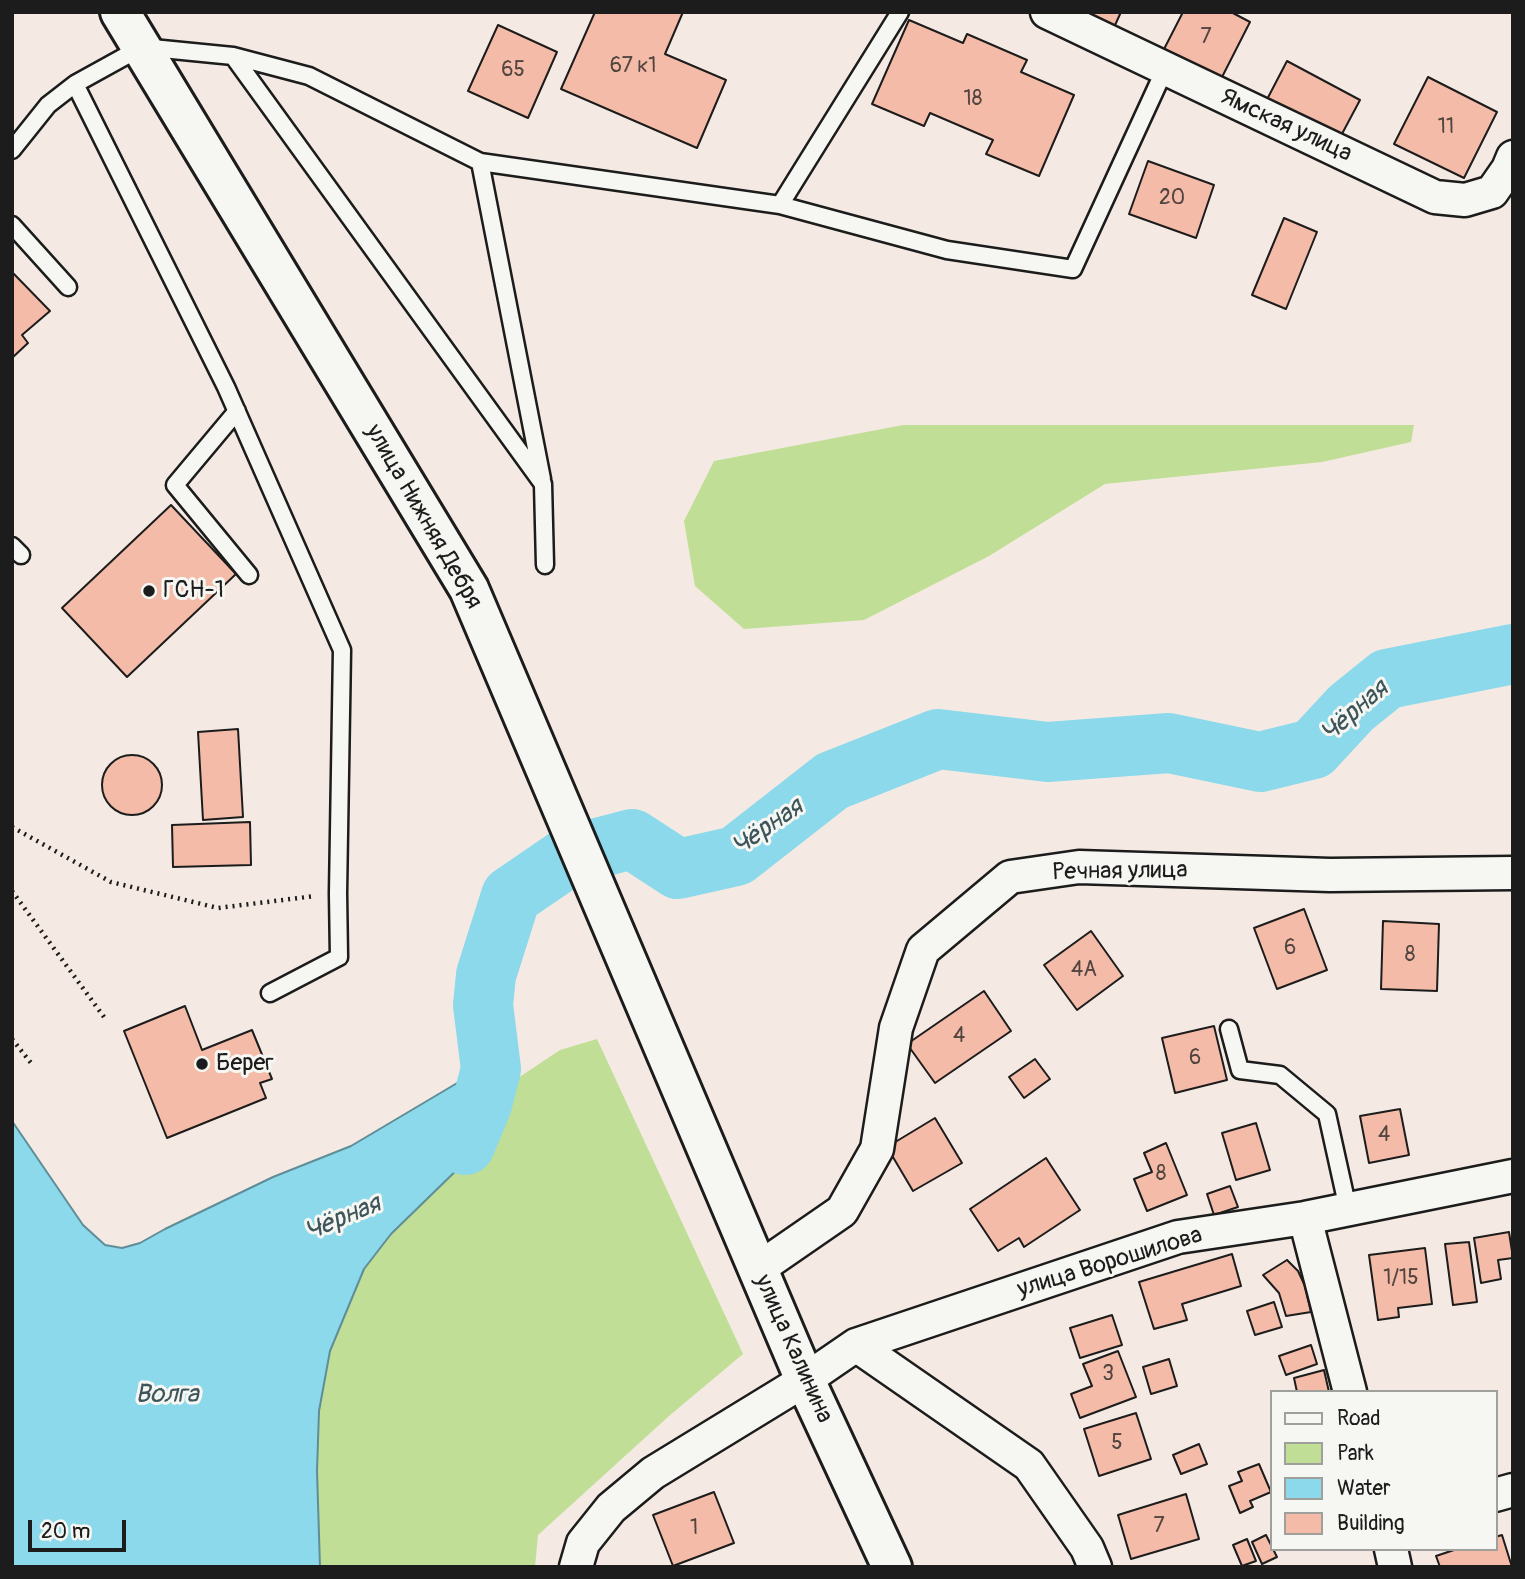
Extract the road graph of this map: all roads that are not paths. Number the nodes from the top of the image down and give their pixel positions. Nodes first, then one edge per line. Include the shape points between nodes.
1 (120, 12) edge
2 (900, 12) edge
3 (1047, 12) edge
4 (142, 47) junction
5 (233, 56) junction
6 (1166, 68) junction
7 (75, 84) junction
8 (12, 150) edge
9 (1513, 157) edge
10 (480, 162) junction
11 (780, 205) junction
12 (12, 225) edge
13 (68, 287) dead end
14 (237, 411) junction
15 (543, 484) junction
16 (545, 565) dead end
17 (249, 575) dead end
18 (1513, 873) edge
19 (270, 993) dead end
20 (1229, 1030) dead end
21 (698, 1129) joint
22 (1513, 1176) edge
23 (1348, 1209) junction
24 (1306, 1218) junction
25 (758, 1269) junction
26 (856, 1345) junction
27 (805, 1380) junction
28 (1349, 1390) edge
29 (576, 1567) edge
30 (892, 1567) edge
31 (1095, 1567) edge

1 - 4 highway, улица Нижняя Дебря
2 - 11 lane
3 - 6 street, Ямская улица
4 - 5 lane
4 - 7 lane
4 - 21 highway, улица Нижняя Дебря via 469,589
5 - 10 lane via 309,76
5 - 15 lane
6 - 9 street, Ямская улица via 1435,197 1465,200 1492,192
6 - 11 lane via 1073,269 947,250
7 - 8 lane via 48,105
7 - 14 lane
10 - 11 lane
10 - 15 lane
12 - 13 lane
14 - 17 lane via 175,485
14 - 19 lane via 342,650 339,957
15 - 16 lane
18 - 25 street, Речная улица via 1330,874 1079,867 1010,877 923,950 896,1028 877,1149 842,1210
20 - 23 lane via 1240,1070 1280,1075 1327,1114
21 - 25 highway, улица Калинина
22 - 23 street, улица Ворошилова
23 - 24 street, улица Ворошилова
24 - 26 street, улица Ворошилова via 1178,1237
24 - 28 street
25 - 27 highway, улица Калинина
26 - 27 street, улица Ворошилова
26 - 31 street via 1029,1465 1087,1548
27 - 29 street, улица Ворошилова via 653,1473 611,1508 583,1543
27 - 30 highway, улица Калинина

